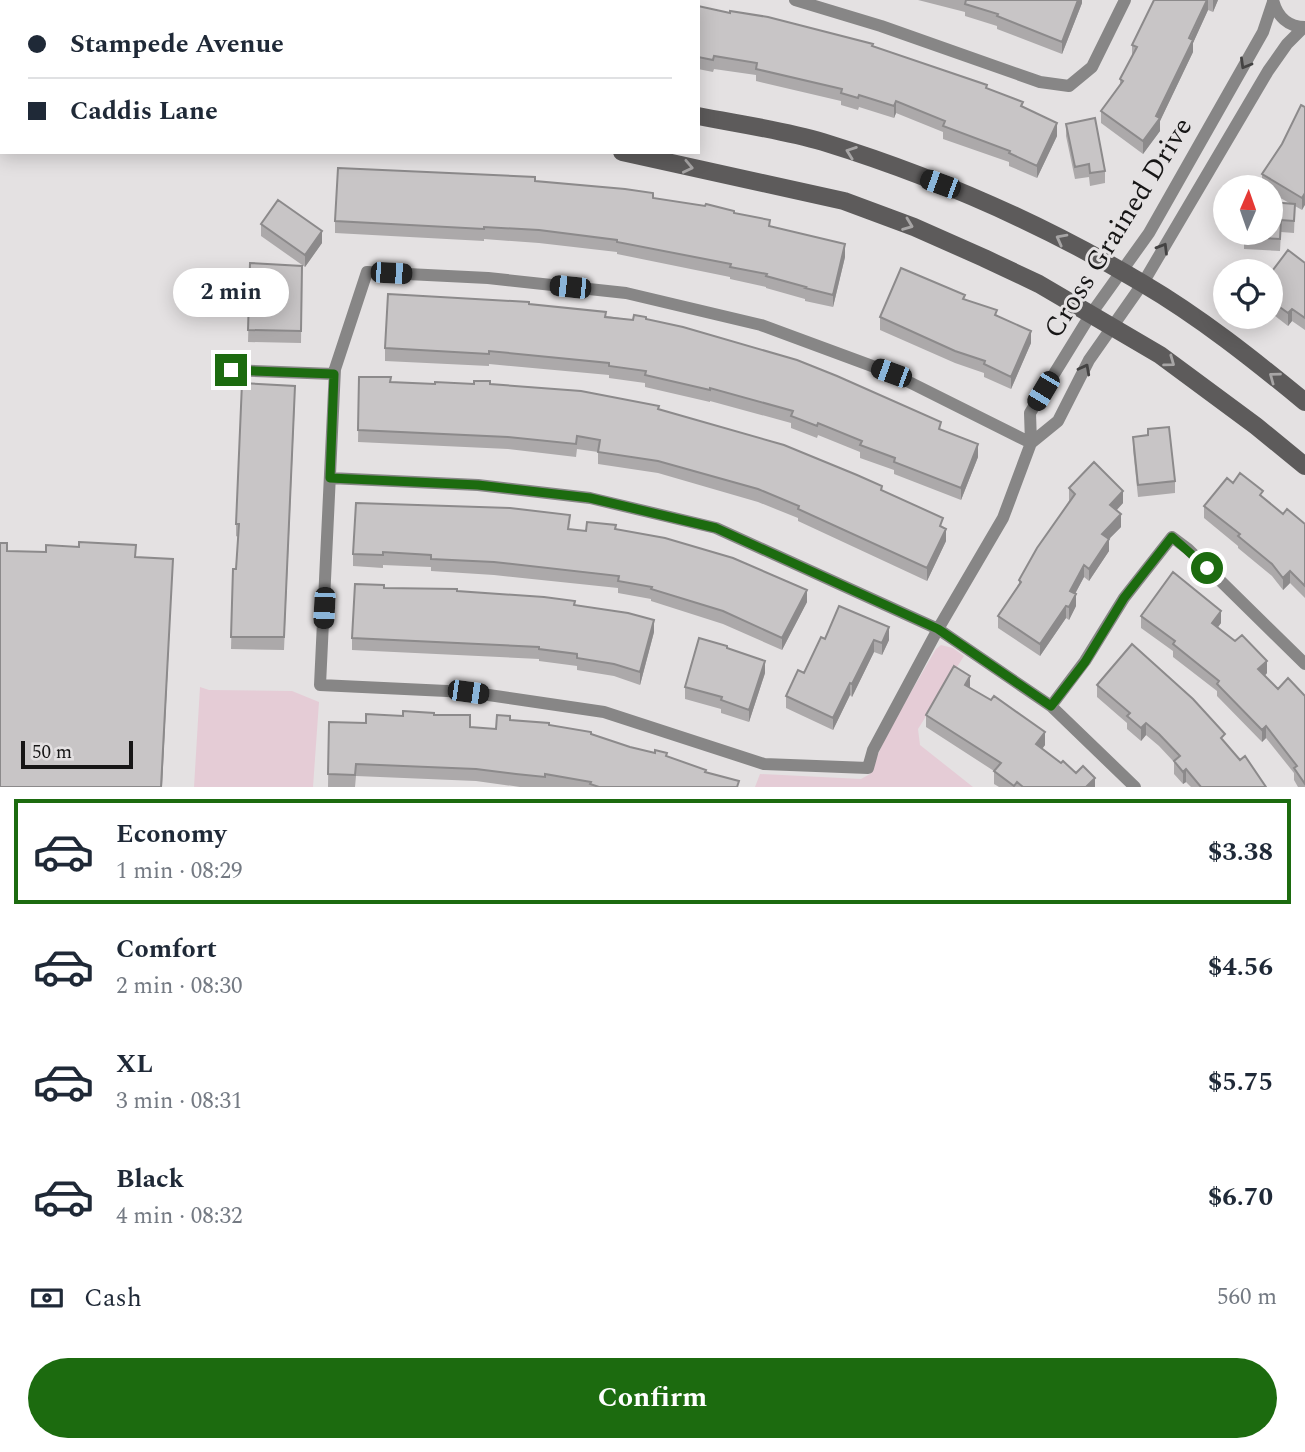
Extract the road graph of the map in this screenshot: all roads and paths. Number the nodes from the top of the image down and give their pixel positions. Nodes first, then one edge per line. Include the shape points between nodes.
1 (794, 0) edge
2 (1125, 0) edge
3 (1273, 1) edge
4 (1305, 27) edge
5 (700, 116) edge
6 (631, 154) edge
7 (1121, 272) junction
8 (1143, 283) junction
9 (1091, 314) junction
10 (1112, 326) junction
11 (231, 370) dead end
12 (334, 374) junction
13 (1305, 402) edge
14 (1031, 443) junction
15 (1305, 466) edge
16 (330, 478) junction
17 (938, 629) junction
18 (1305, 664) edge
19 (1051, 706) junction
20 (1135, 787) edge

1 - 2 street via 1040,82 1069,86 1092,67
3 - 4 street via 1284,20
3 -> 7 street, Cross Grained Drive via 1264,32 1149,233
8 -> 4 street, Cross Grained Drive via 1268,71
7 -> 5 main road via 1040,228 940,184 821,141
6 -> 9 main road via 844,201 984,258
7 - 8 main road
7 - 9 street, Cross Grained Drive
8 - 10 street, Cross Grained Drive
13 -> 8 main road via 1198,319
9 - 10 main road
9 - 14 street, Cross Grained Drive via 1030,413
14 -> 10 street, Cross Grained Drive via 1058,421
10 -> 15 main road via 1160,355
11 - 12 street
12 - 14 street via 366,272 488,278 626,293 761,325 891,373
12 - 16 street
14 - 17 street, Cross Grained Drive via 1003,518
16 - 17 street via 478,485 590,498 716,528
16 - 17 street, Cross Grained Drive via 320,685 468,692 604,712 764,764 868,768 873,750
17 - 19 street
18 - 19 street via 1172,537 1124,598 1085,662
19 - 20 street

